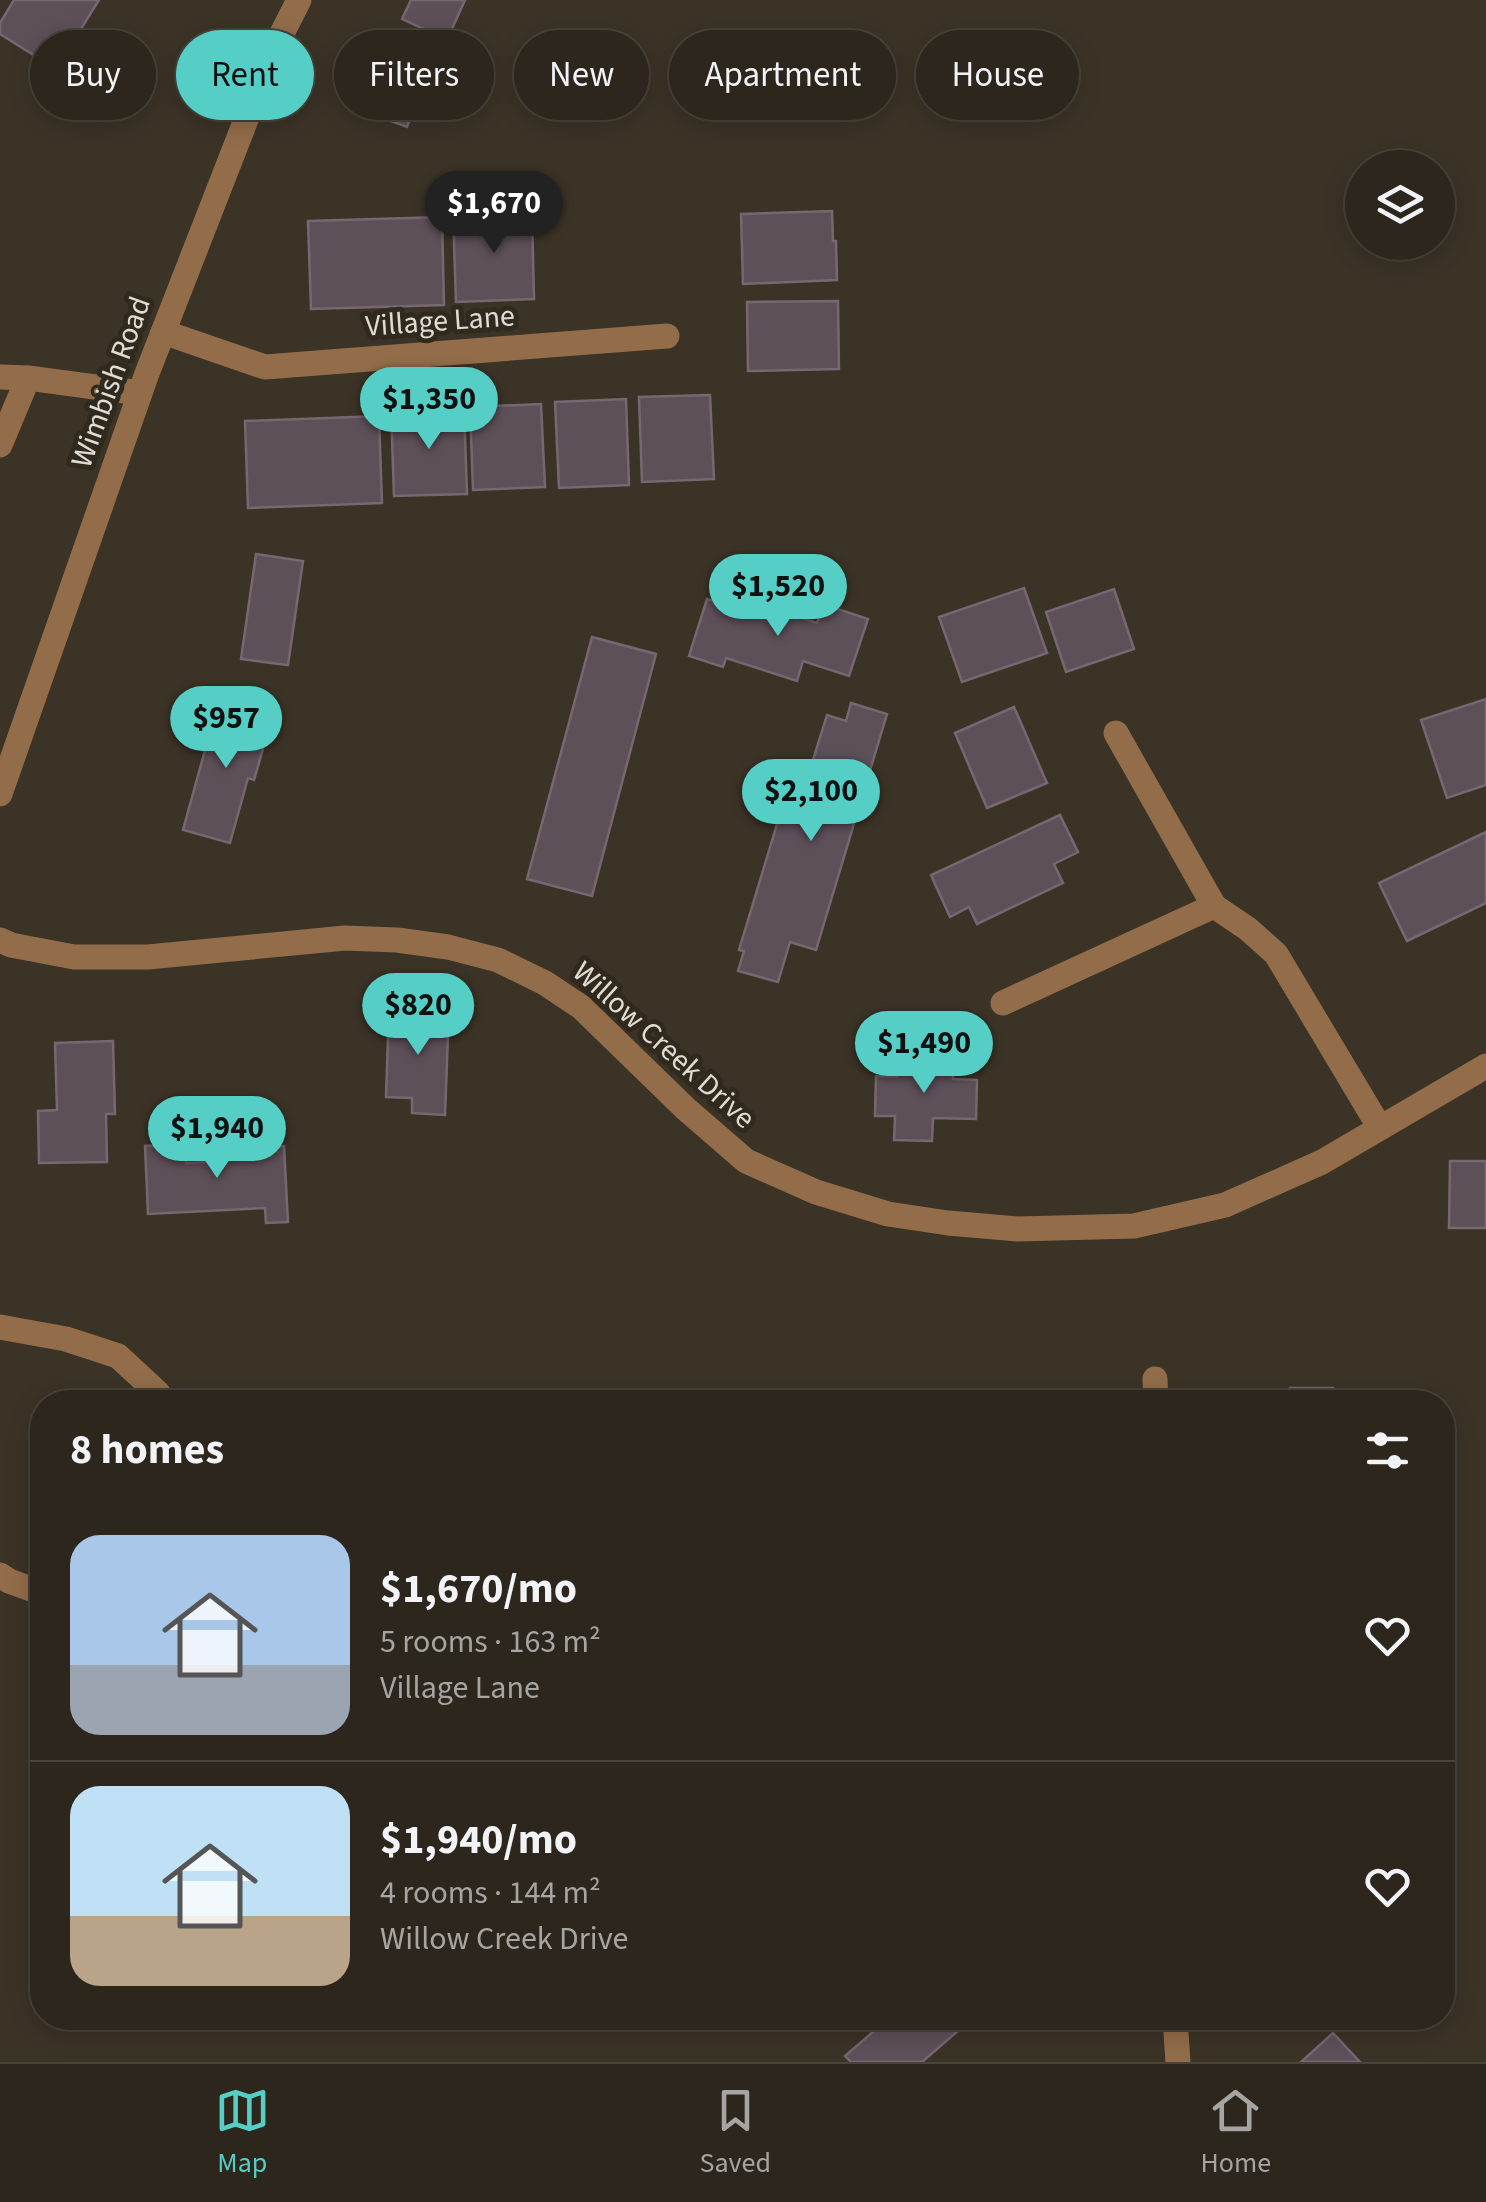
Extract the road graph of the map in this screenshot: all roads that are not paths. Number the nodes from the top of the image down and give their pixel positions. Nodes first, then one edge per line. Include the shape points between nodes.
1 (299, 0) edge
2 (163, 332) junction
3 (668, 336) dead end
4 (0, 378) edge
5 (28, 378) junction
6 (140, 393) junction
7 (0, 445) edge
8 (1116, 733) dead end
9 (0, 794) edge
10 (1214, 906) junction
11 (0, 940) edge
12 (1004, 1003) dead end
13 (1486, 1066) edge
14 (1380, 1128) junction
15 (0, 1327) edge
16 (155, 1390) edge
17 (0, 1575) edge
18 (30, 1589) edge
19 (1176, 2030) edge
20 (1178, 2062) edge

1 - 2 street, Wimbish Road
2 - 3 street, Village Lane via 264,367
2 - 6 street, Wimbish Road
4 - 5 street
5 - 6 street
5 - 7 street
6 - 9 street, Wimbish Road
8 - 10 street
10 - 12 street
10 - 14 street via 1276,954
11 - 14 street, Willow Creek Drive via 74,958 379,939 498,960 581,1007 746,1160 816,1192 948,1223 1134,1226 1225,1205
13 - 14 street, Willow Creek Drive
15 - 16 street via 118,1356
17 - 18 street
19 - 20 street

